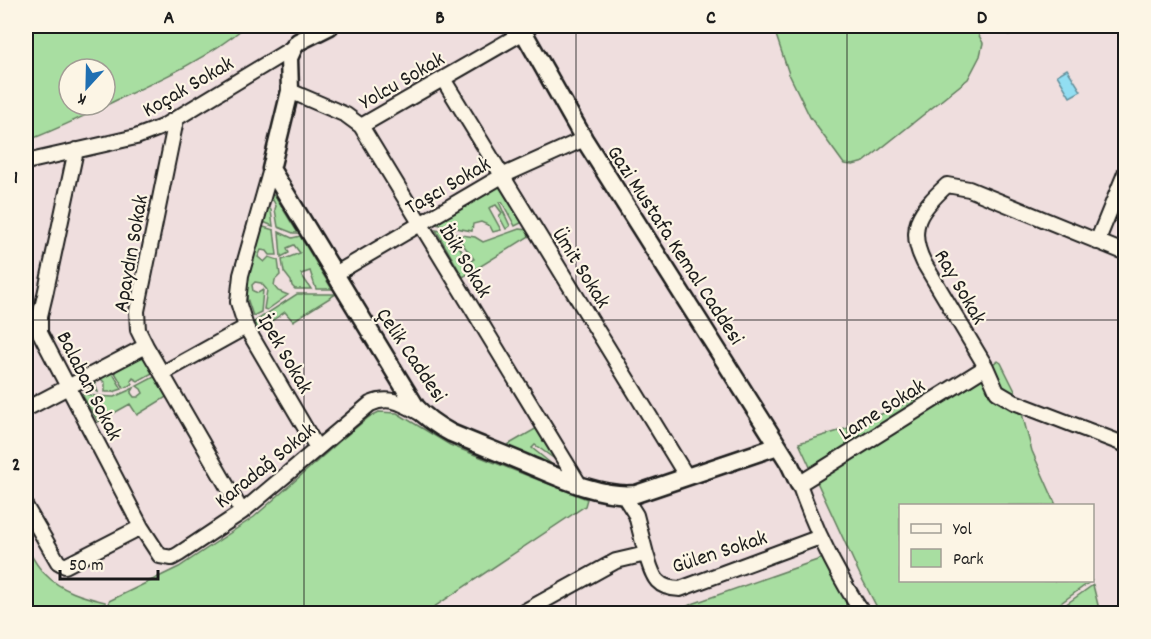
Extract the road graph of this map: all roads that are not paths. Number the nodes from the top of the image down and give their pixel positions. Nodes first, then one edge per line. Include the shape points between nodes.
1 (330, 26) edge
2 (522, 28) edge
3 (294, 48) junction
4 (443, 79) junction
5 (290, 91) junction
6 (176, 120) junction
7 (361, 126) junction
8 (584, 139) junction
9 (76, 150) junction
10 (26, 162) edge
11 (271, 170) junction
12 (1125, 171) edge
13 (502, 176) junction
14 (420, 223) junction
15 (1097, 242) junction
16 (1125, 253) edge
17 (335, 274) junction
18 (246, 327) junction
19 (146, 346) junction
20 (986, 367) junction
21 (163, 373) junction
22 (68, 387) junction
23 (26, 409) edge
24 (423, 415) junction
25 (1125, 445) edge
26 (778, 446) junction
27 (317, 448) junction
28 (687, 477) junction
29 (579, 484) junction
30 (799, 484) junction
31 (624, 495) junction
32 (26, 507) edge
33 (242, 512) junction
34 (141, 527) junction
35 (820, 537) junction
36 (646, 554) junction
37 (520, 614) edge
38 (863, 614) edge

1 - 3 street via 298,42
2 - 4 street, Yolcu Sokak
2 - 8 street, Gazi Mustafa Kemal Caddesi
3 - 5 street via 289,58
3 - 6 street, Koçak Sokak
4 - 7 street, Yolcu Sokak
4 - 13 street, Ümit Sokak
5 - 7 street, İbik Sokak via 346,115
5 - 11 street
6 - 9 street, Koçak Sokak via 136,137
6 - 19 street, Apaydın Sokak via 136,311 138,330
7 - 14 street, İbik Sokak
8 - 13 street, Taşcı Sokak
8 - 26 street, Gazi Mustafa Kemal Caddesi
9 - 10 street, Koçak Sokak
9 - 22 street, Balaban Sokak via 40,325 40,333
11 - 17 street, Çelik Caddesi
11 - 18 street, İpek Sokak via 238,292
12 - 15 street
13 - 14 street, Taşcı Sokak
13 - 28 street, Ümit Sokak
14 - 17 street, Taşcı Sokak
14 - 29 street, İbik Sokak
15 - 16 street, Ray Sokak
15 - 20 street, Ray Sokak via 969,189 947,185 934,196 914,233 916,248
17 - 24 street, Çelik Caddesi
18 - 21 street
18 - 27 street, İpek Sokak
19 - 21 street, Apaydın Sokak
19 - 22 street
20 - 25 street, Ray Sokak via 997,392 1014,402
20 - 30 street, Lame Sokak
21 - 33 street, Apaydın Sokak
22 - 23 street
22 - 34 street, Balaban Sokak
24 - 27 street, Karadağ Sokak via 396,401 375,402
24 - 29 street, Çelik Caddesi via 436,426
26 - 28 street, Çelik Caddesi
26 - 30 street, Gazi Mustafa Kemal Caddesi
27 - 33 street, Karadağ Sokak
28 - 31 street, Çelik Caddesi
29 - 31 street, Çelik Caddesi
30 - 35 street
31 - 36 street via 636,515
32 - 34 street via 58,562 65,566
33 - 34 street, Karadağ Sokak via 172,558 160,556
35 - 36 street, Gülen Sokak via 680,590 660,585
35 - 38 street
36 - 37 street, Gülen Sokak via 616,561

